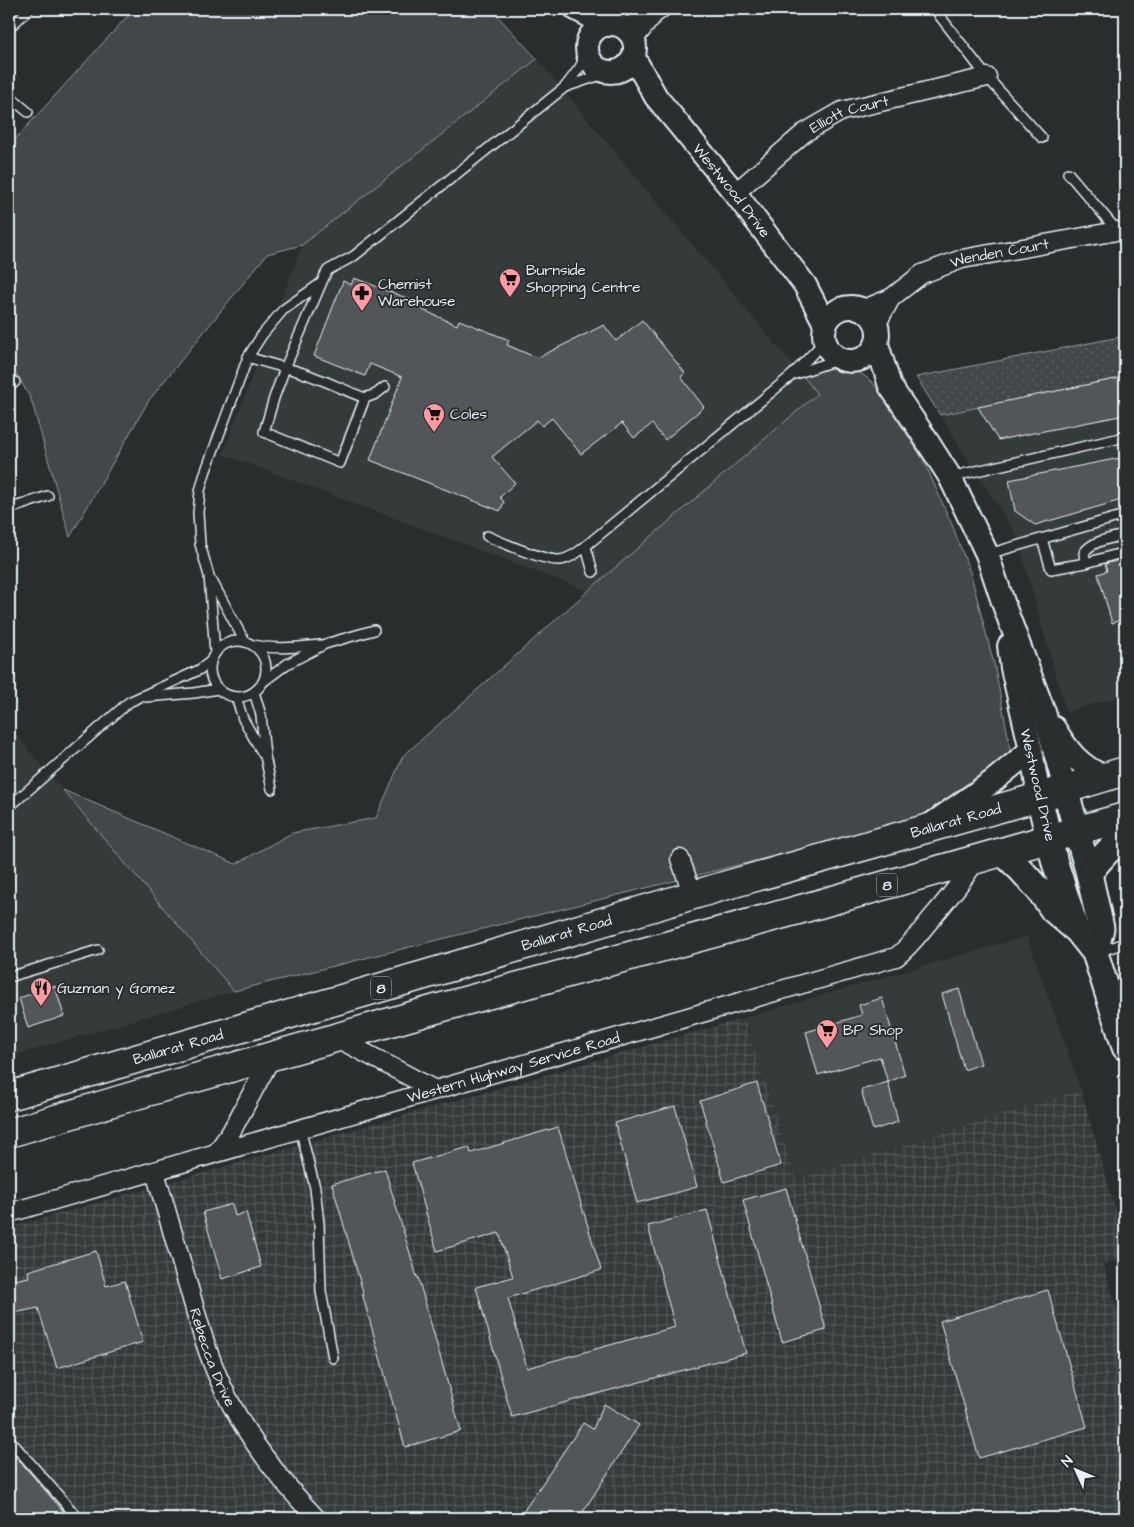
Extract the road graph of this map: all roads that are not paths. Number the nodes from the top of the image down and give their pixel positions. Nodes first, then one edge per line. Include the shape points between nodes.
1 (29, 9) edge
2 (575, 9) edge
3 (657, 12) edge
4 (939, 15) dead end
5 (9, 28) edge
6 (588, 46) junction
7 (621, 49) junction
8 (987, 77) junction
9 (565, 87) junction
10 (9, 96) edge
11 (28, 112) dead end
12 (1042, 138) dead end
13 (1068, 173) dead end
14 (734, 193) junction
15 (1121, 235) edge
16 (320, 284) junction
17 (806, 285) junction
18 (865, 321) junction
19 (825, 332) junction
20 (248, 357) junction
21 (845, 360) junction
22 (285, 368) junction
23 (792, 375) junction
24 (385, 386) dead end
25 (890, 386) junction
26 (365, 398) junction
27 (1125, 437) edge
28 (950, 477) junction
29 (48, 496) dead end
30 (9, 509) edge
31 (1125, 515) edge
32 (1125, 535) edge
33 (487, 536) dead end
34 (1042, 539) junction
35 (586, 547) junction
36 (987, 554) junction
37 (1118, 554) dead end
38 (1086, 563) junction
39 (593, 572) dead end
40 (209, 576) junction
41 (1005, 608) junction
42 (374, 630) dead end
43 (248, 643) junction
44 (326, 644) junction
45 (213, 657) junction
46 (262, 682) junction
47 (218, 689) junction
48 (254, 692) junction
49 (138, 697) junction
50 (236, 697) junction
51 (1044, 712) junction
52 (1031, 750) junction
53 (265, 756) junction
54 (1117, 770) edge
55 (272, 789) dead end
56 (1065, 789) junction
57 (1039, 797) junction
58 (9, 807) edge
59 (1125, 817) edge
60 (924, 829) junction
61 (1078, 831) junction
62 (1125, 833) edge
63 (1050, 838) junction
64 (1002, 852) junction
65 (680, 859) dead end
66 (976, 859) junction
67 (1089, 874) junction
68 (693, 895) junction
69 (1076, 929) junction
70 (1125, 943) edge
71 (98, 950) dead end
72 (1095, 953) junction
73 (9, 978) edge
74 (336, 1038) junction
75 (1125, 1047) edge
76 (272, 1056) junction
77 (435, 1090) junction
78 (9, 1096) edge
79 (300, 1128) junction
80 (9, 1134) edge
81 (217, 1152) junction
82 (155, 1172) junction
83 (9, 1213) edge
84 (333, 1358) dead end
85 (9, 1439) edge
86 (78, 1518) edge
87 (316, 1518) edge

1 - 5 lane
2 - 6 street
2 - 7 street
3 - 7 street
4 - 8 lane
6 - 7 street via 592,33 599,28
6 - 7 street via 592,64 599,70
6 - 9 lane via 580,67
7 - 9 lane
7 - 14 street, Westwood Drive
8 - 12 lane
8 - 14 street, Elliott Court via 842,111 804,133
9 - 16 lane via 354,256 328,270
10 - 11 lane
13 - 15 lane, Wenden Court
14 - 17 street, Westwood Drive
15 - 18 street, Wenden Court via 962,259 922,274
16 - 20 lane via 283,310
16 - 22 lane
17 - 18 street, Westwood Drive
17 - 19 street, Westwood Drive
18 - 19 street via 831,316
18 - 21 street via 872,352 864,358
18 - 25 street, Westwood Drive
19 - 21 street via 832,354
19 - 23 lane
20 - 22 lane
20 - 40 lane via 200,491 200,544
21 - 23 lane
21 - 25 street, Westwood Drive
22 - 26 lane
22 - 26 lane via 262,437 340,463
23 - 35 lane
24 - 26 lane
25 - 28 street, Westwood Drive
27 - 28 lane
28 - 36 street, Westwood Drive
29 - 30 lane
31 - 34 lane
32 - 38 lane via 1087,548 1084,553
33 - 35 lane via 553,560 562,560
34 - 36 lane
34 - 38 lane via 1051,569
35 - 39 lane
36 - 41 street, Westwood Drive
37 - 38 lane
40 - 43 lane
40 - 45 lane
41 - 51 street, Westwood Drive
41 - 52 street, Westwood Drive via 1012,668
42 - 44 lane
43 - 44 lane via 274,648
43 - 45 lane via 228,643
43 - 46 lane via 264,659
44 - 46 lane via 287,664
45 - 47 lane via 210,676
45 - 49 lane via 199,670
46 - 48 lane
47 - 49 lane
47 - 50 lane
48 - 50 lane
48 - 53 lane
49 - 58 lane via 120,709
50 - 53 lane via 243,719
51 - 54 street via 1082,764 1093,771
51 - 56 street, Westwood Drive
52 - 57 street, Westwood Drive
52 - 60 street via 992,782
53 - 55 lane
54 - 56 highway, Ballarat Road / 8
56 - 57 highway, Ballarat Road / 8
56 - 61 main road, Westwood Drive
57 - 60 highway, Ballarat Road / 8
57 - 63 main road, Westwood Drive
59 - 61 highway, 8
60 - 68 highway, Ballarat Road / 8
61 - 63 highway, 8
61 - 67 main road, Westwood Drive
62 - 67 main road
63 - 64 highway, 8
63 - 69 main road, Westwood Drive
64 - 66 highway, 8
64 - 69 main road via 1028,876 1053,910
65 - 68 street
66 - 74 highway, 8
66 - 77 street, Western Highway Service Road via 968,874 915,939 896,957
67 - 72 main road, Westwood Drive via 1101,928
68 - 78 highway, Ballarat Road / 8
69 - 72 main road, Westwood Drive
70 - 72 lane
71 - 73 lane
72 - 75 main road, Westwood Drive
74 - 76 highway, 8
74 - 77 street
76 - 80 highway, 8
76 - 81 street
77 - 79 street, Western Highway Service Road
79 - 81 street, Western Highway Service Road
79 - 84 lane via 315,1188 321,1291
81 - 82 street, Western Highway Service Road
82 - 83 street, Western Highway Service Road
82 - 87 street, Rebecca Drive via 205,1343 222,1386 256,1446
85 - 86 lane

